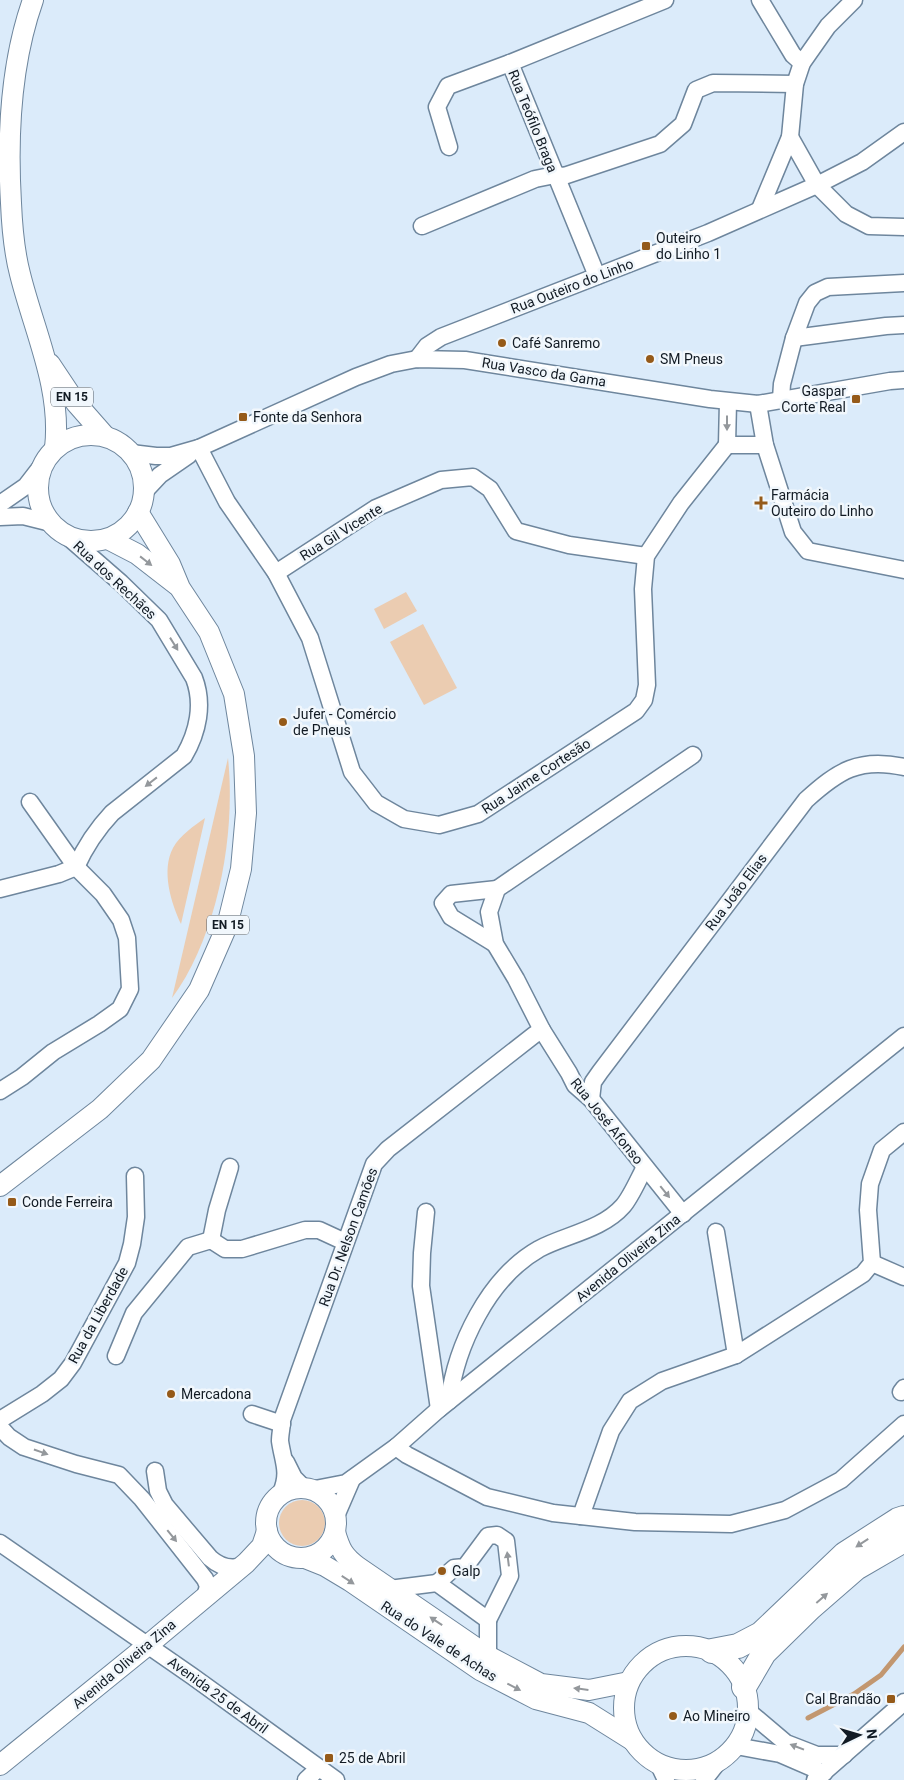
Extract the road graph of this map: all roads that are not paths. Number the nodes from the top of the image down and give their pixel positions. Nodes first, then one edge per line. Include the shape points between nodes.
1 (33, 0) edge
2 (665, 0) edge
3 (760, 0) edge
4 (854, 0) edge
5 (510, 63) junction
6 (802, 63) junction
7 (795, 84) junction
8 (904, 132) edge
9 (790, 137) junction
10 (449, 146) dead end
11 (555, 175) junction
12 (817, 185) junction
13 (760, 209) junction
14 (422, 226) dead end
15 (904, 227) edge
16 (597, 276) junction
17 (904, 283) edge
18 (904, 325) edge
19 (794, 338) junction
20 (44, 354) junction
21 (417, 358) junction
22 (904, 380) edge
23 (780, 399) junction
24 (728, 402) junction
25 (758, 404) junction
26 (105, 436) junction
27 (727, 445) junction
28 (765, 445) junction
29 (55, 448) junction
30 (199, 448) junction
31 (131, 453) junction
32 (43, 464) junction
33 (144, 492) junction
34 (0, 504) edge
35 (138, 512) junction
36 (0, 517) edge
37 (51, 523) junction
38 (67, 536) junction
39 (108, 539) junction
40 (646, 556) junction
41 (904, 570) edge
42 (276, 573) junction
43 (180, 588) junction
44 (693, 755) dead end
45 (904, 767) edge
46 (30, 802) dead end
47 (76, 866) junction
48 (0, 889) edge
49 (498, 889) junction
50 (495, 944) junction
51 (542, 1030) junction
52 (904, 1036) edge
53 (600, 1072) junction
54 (569, 1073) junction
55 (0, 1091) edge
56 (590, 1099) junction
57 (904, 1132) edge
58 (230, 1167) dead end
59 (645, 1167) junction
60 (134, 1176) dead end
61 (0, 1186) edge
62 (426, 1212) dead end
63 (683, 1214) junction
64 (716, 1232) dead end
65 (211, 1240) junction
66 (345, 1242) junction
67 (872, 1263) junction
68 (904, 1277) edge
69 (736, 1355) junction
70 (116, 1356) dead end
71 (444, 1405) junction
72 (252, 1414) dead end
73 (0, 1420) edge
74 (282, 1424) junction
75 (904, 1424) edge
76 (0, 1427) edge
77 (396, 1446) junction
78 (284, 1458) junction
79 (155, 1471) dead end
80 (352, 1479) junction
81 (309, 1488) junction
82 (281, 1493) junction
83 (581, 1516) junction
84 (904, 1518) edge
85 (336, 1524) junction
86 (267, 1531) junction
87 (904, 1540) edge
88 (0, 1543) edge
89 (282, 1553) junction
90 (304, 1558) junction
91 (244, 1565) junction
92 (437, 1583) junction
93 (389, 1589) junction
94 (205, 1597) junction
95 (396, 1614) junction
96 (488, 1620) junction
97 (148, 1645) junction
98 (712, 1652) junction
99 (488, 1656) junction
100 (460, 1657) junction
101 (629, 1682) junction
102 (744, 1687) junction
103 (904, 1702) edge
104 (748, 1711) junction
105 (632, 1740) junction
106 (736, 1746) junction
107 (844, 1755) junction
108 (718, 1762) junction
109 (0, 1765) edge
110 (319, 1768) junction
111 (662, 1772) edge
112 (820, 1777) edge
113 (306, 1780) edge
114 (336, 1780) edge
115 (704, 1780) edge

1 - 20 main road, EN 15 via 15,76 9,127 9,174 12,232 19,272
2 - 5 street, Rua Teófilo Braga
3 - 6 street via 793,55
4 - 6 street via 828,26
5 - 10 street via 448,86 437,107
5 - 11 street, Rua Teófilo Braga
6 - 7 street
7 - 9 street
7 - 11 street via 713,83 696,90 682,124 660,144 564,176
8 - 12 street, Rua Outeiro do Linho via 862,162
9 - 12 street
9 - 13 street
11 - 14 street via 536,179
11 - 16 street, Rua Teófilo Braga
12 - 13 street, Rua Outeiro do Linho
12 - 15 street via 846,214 869,226
13 - 16 street, Rua Outeiro do Linho
16 - 21 street, Rua Outeiro do Linho via 441,337
17 - 19 street via 828,287 815,293 807,303
18 - 19 street
19 - 23 street
20 - 26 main road, EN 15 via 76,403
20 - 29 main road, EN 15 via 56,410
21 - 24 street, Rua Vasco da Gama via 465,360
21 - 30 street, Rua Vasco da Gama via 356,378
22 - 23 street, Rua Vasco da Gama
23 - 25 street, Rua Vasco da Gama
24 - 25 street, Rua Vasco da Gama
24 -> 27 street
25 - 28 street
26 - 29 main road via 74,437
26 - 31 main road
27 - 28 street
27 - 40 street via 681,503
28 - 41 street via 793,532 808,551
29 - 32 main road
30 - 31 street, Rua Vasco da Gama via 171,456
30 - 33 street, Rua Vasco da Gama via 160,475
30 - 42 street, Rua Jaime Cortesão via 227,502
31 - 33 main road via 141,471
32 - 34 street via 26,486
32 - 37 main road via 38,495 44,514
33 - 35 main road
35 - 39 main road via 126,528
35 - 43 main road, EN 15 via 170,564
36 - 37 street via 23,516
37 - 38 main road
38 - 39 main road via 87,542
38 -> 47 street, Rua dos Rechães via 122,582 159,620 194,678 200,707 197,727 184,756 102,823
39 -> 43 main road, EN 15 via 137,554
40 - 42 street, Rua Gil Vicente via 569,545 516,531 490,489 473,477 441,480 376,508
40 - 42 street, Rua Jaime Cortesão via 643,589 648,685 644,700 636,711 478,814 439,825 404,819 376,803 352,772 310,638
43 - 61 main road, EN 15 via 209,632 234,694 244,756 246,813 241,869 227,926 199,990 151,1060 100,1109
44 - 49 street, Rua José Afonso
45 - 53 street, Rua João Elias via 864,765 844,771 828,780 806,800
46 - 47 street
47 - 48 street via 59,874
47 - 55 street via 103,894 120,920 127,938 130,989 120,1009
49 - 50 street, Rua José Afonso via 489,912
49 - 50 street, Rua José Afonso via 451,894 443,903 452,917
50 - 51 street, Rua José Afonso
51 - 54 street, Rua José Afonso
51 - 66 street, Rua Dr. Nelson Camões via 482,1074 388,1149 374,1164
52 - 63 street, Avenida Oliveira Zina
53 - 54 street via 592,1076
53 - 56 street, Rua João Elias via 593,1082
54 - 56 street, Rua José Afonso via 575,1085
56 - 59 street, Rua José Afonso
57 - 67 street via 882,1150 870,1184 868,1210
58 - 65 street
59 -> 63 street, Rua José Afonso
59 - 71 street via 623,1206 605,1221 538,1250 512,1270 486,1299 470,1327
60 - 73 street, Rua da Liberdade via 136,1217 128,1257 92,1329 62,1379
62 - 71 street via 421,1286
63 - 71 street, Avenida Oliveira Zina
64 - 69 street
65 - 66 street via 224,1249 242,1249 305,1230 319,1230
65 - 70 street via 188,1247 134,1313
66 - 74 street, Rua Dr. Nelson Camões
67 - 68 street
67 - 69 street via 849,1284
69 - 83 street via 662,1380 630,1400 611,1431
71 - 77 street, Avenida Oliveira Zina
72 - 74 street
74 - 78 street, Rua Dr. Nelson Camões via 280,1439
75 - 83 street via 842,1480 785,1510 732,1524 636,1522
76 -> 94 street via 9,1438 24,1447 119,1475 205,1579 208,1586
77 - 80 street, Avenida Oliveira Zina
77 - 83 street via 487,1497 553,1513
78 - 81 street, Rua Dr. Nelson Camões via 294,1478
78 - 82 street, Rua Dr. Nelson Camões via 286,1476
79 - 91 street via 158,1491 165,1505 210,1558 224,1567 234,1569
80 - 81 street, Avenida Oliveira Zina via 346,1483
80 - 85 street, Avenida Oliveira Zina
81 - 82 main road, Avenida Oliveira Zina via 291,1488
81 - 85 main road via 328,1500
82 - 86 main road, Avenida Oliveira Zina via 267,1512
84 -> 98 highway via 845,1554 761,1634 738,1646
85 - 90 main road, Avenida Oliveira Zina via 333,1539 326,1548
85 - 93 main road, Rua do Vale de Achas via 340,1548 346,1559
86 - 89 main road via 273,1545
86 - 91 main road, Avenida Oliveira Zina via 262,1546
102 -> 87 highway via 764,1653 810,1608 856,1568
88 - 97 street, Avenida 25 de Abril
89 - 90 main road, Avenida Oliveira Zina
89 - 91 main road, Avenida Oliveira Zina
90 -> 95 main road, Rua do Vale de Achas via 335,1572
91 - 94 main road, Avenida Oliveira Zina
92 - 93 street
92 - 96 street
96 -> 92 street via 510,1576 506,1541 497,1535 488,1536 465,1567 454,1568
93 - 95 main road
99 -> 93 main road, Rua do Vale de Achas
94 - 97 main road, Avenida Oliveira Zina
95 - 100 main road, Rua do Vale de Achas
96 - 99 street
97 - 109 main road, Avenida Oliveira Zina
97 - 110 street, Avenida 25 de Abril
98 - 101 main road via 688,1645 664,1649 643,1662
98 - 102 main road via 732,1666
99 - 100 main road
101 -> 99 main road, Rua do Vale de Achas via 589,1690 541,1684
100 -> 105 main road, Rua do Vale de Achas via 536,1699 590,1713
101 - 105 main road via 623,1706
102 - 104 main road
103 - 107 street
104 - 106 main road
107 -> 104 street via 817,1755 786,1743
105 - 111 main road
106 - 108 main road
106 - 112 street via 780,1754
107 - 112 street
108 - 111 main road via 695,1770 670,1769
108 - 115 street
110 - 113 street
110 - 114 street, Avenida 25 de Abril

